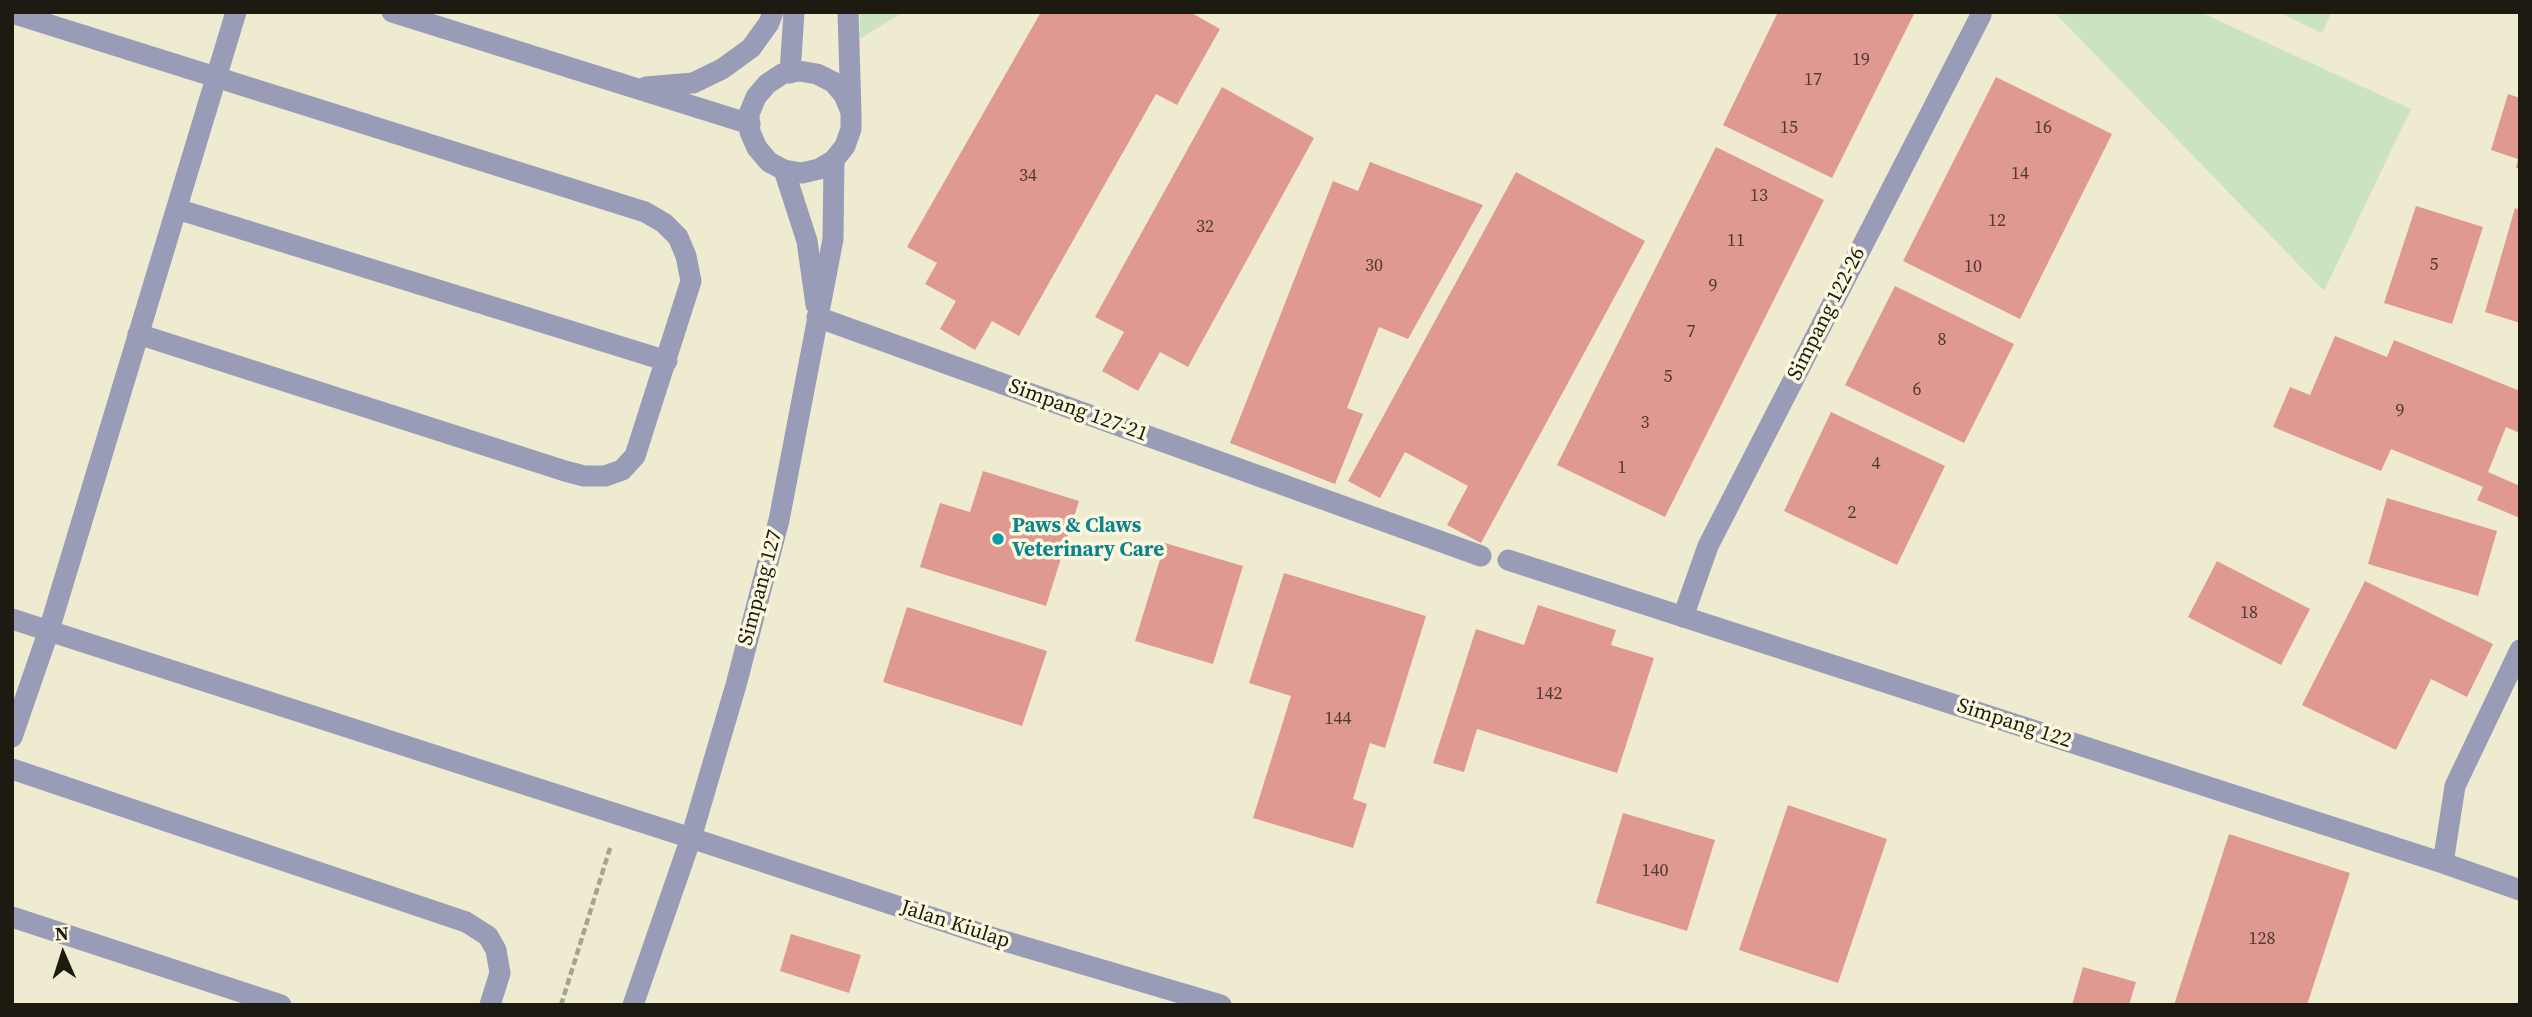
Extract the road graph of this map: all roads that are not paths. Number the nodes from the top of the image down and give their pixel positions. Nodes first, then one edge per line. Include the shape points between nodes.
1 (236, 12) edge
2 (392, 12) edge
3 (773, 12) edge
4 (794, 12) edge
5 (848, 12) edge
6 (12, 13) edge
7 (1981, 15) dead end
8 (790, 73) junction
9 (216, 77) junction
10 (633, 88) junction
11 (851, 112) junction
12 (750, 124) junction
13 (834, 160) junction
14 (784, 170) junction
15 (177, 208) junction
16 (817, 317) junction
17 (138, 334) junction
18 (667, 362) junction
19 (1481, 556) dead end
20 (1508, 560) dead end
21 (1683, 617) junction
22 (12, 619) edge
23 (49, 630) junction
24 (2520, 650) edge
25 (12, 737) edge
26 (12, 769) edge
27 (691, 838) junction
28 (2443, 863) junction
29 (2520, 890) edge
30 (12, 917) edge
31 (281, 1005) edge
32 (490, 1005) edge
33 (634, 1005) edge
34 (1221, 1005) edge

1 - 9 street
2 - 10 street
3 - 10 street via 751,48 722,69 693,83
4 - 8 street
5 - 11 street
6 - 9 street
7 - 21 street, Simpang 122-26 via 1708,546
8 - 11 street via 817,74 833,82
8 - 12 street via 767,84 756,97
9 - 15 street
9 - 18 street via 645,212 664,223 687,256 691,281
10 - 12 street
11 - 13 street via 845,146
12 - 14 street via 757,148
13 - 14 street via 802,173
13 - 16 street, Simpang 127 via 833,239
14 - 16 street via 807,241
15 - 17 street
15 - 18 street
16 - 19 street, Simpang 127-21
16 - 27 street, Simpang 127 via 779,520
17 - 18 street via 584,477 621,470 635,456
17 - 23 street
20 - 21 street, Simpang 122
21 - 28 street, Simpang 122
22 - 23 street, Jalan Kiulap
23 - 25 street
23 - 27 street, Jalan Kiulap
24 - 28 street via 2455,786
26 - 32 street via 466,922 488,936 496,950 500,973
27 - 33 street, Simpang 127
27 - 34 street, Jalan Kiulap via 990,937
28 - 29 street, Simpang 122
30 - 31 street

